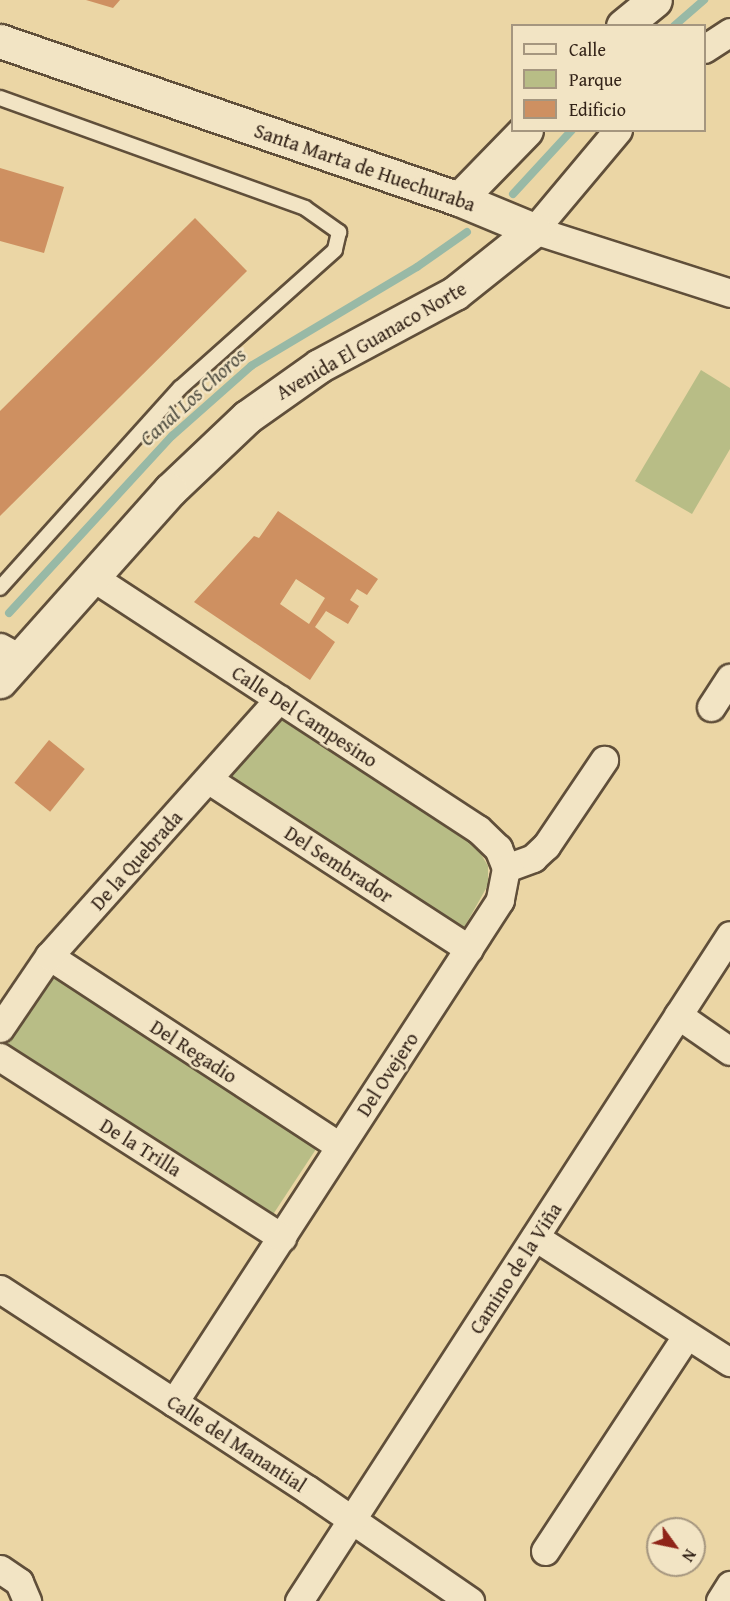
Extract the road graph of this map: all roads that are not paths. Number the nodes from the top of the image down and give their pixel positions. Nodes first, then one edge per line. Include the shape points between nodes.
1 (655, 0) edge
2 (625, 24) edge
3 (730, 32) edge
4 (2, 42) edge
5 (706, 48) edge
6 (0, 98) edge
7 (524, 132) edge
8 (616, 132) edge
9 (459, 199) junction
10 (534, 230) junction
11 (730, 293) edge
12 (90, 576) junction
13 (0, 588) edge
14 (7, 662) edge
15 (730, 678) edge
16 (279, 699) junction
17 (711, 707) dead end
18 (604, 760) dead end
19 (209, 780) junction
20 (506, 868) junction
21 (730, 935) edge
22 (469, 949) junction
23 (49, 956) junction
24 (678, 1015) junction
25 (0, 1028) edge
26 (730, 1051) edge
27 (0, 1057) edge
28 (339, 1146) junction
29 (282, 1236) junction
30 (535, 1237) junction
31 (0, 1289) edge
32 (687, 1335) junction
33 (730, 1362) edge
34 (174, 1402) junction
35 (352, 1520) junction
36 (545, 1551) dead end
37 (0, 1569) edge
38 (730, 1585) edge
39 (27, 1600) edge
40 (299, 1601) edge
41 (470, 1601) edge
42 (720, 1601) edge

1 - 2 street
3 - 5 street
4 - 9 street, Santa Marta de Huechuraba
6 - 13 lane via 305,208 339,232 335,250 180,388
7 - 9 street
8 - 10 street, Avenida El Guanaco Norte
9 - 10 street, Santa Marta de Huechuraba
10 - 11 street, Santa Marta de Huechuraba
10 - 12 street, Avenida El Guanaco Norte via 455,292 319,366 247,417 203,456
12 - 14 street, Avenida El Guanaco Norte
12 - 16 street, Calle Del Campesino
15 - 17 street
16 - 19 street, De la Quebrada
16 - 20 street, Calle Del Campesino via 478,829 498,848
18 - 20 street via 546,846 533,858
19 - 22 street, Del Sembrador
19 - 23 street, De la Quebrada
20 - 22 street, Del Ovejero via 500,900
21 - 24 street, Camino de la Viña
22 - 28 street, Del Ovejero
23 - 25 street, De la Quebrada
23 - 28 street, Del Regadio
24 - 26 street
24 - 30 street, Camino de la Viña
27 - 29 street, De la Trilla
28 - 29 street, Del Ovejero
29 - 34 street, Del Ovejero
30 - 32 street
30 - 35 street, Camino de la Viña
31 - 34 street, Calle del Manantial
32 - 33 street
32 - 36 street
34 - 35 street, Calle del Manantial
35 - 40 street, Camino de la Viña
35 - 41 street, Calle del Manantial
37 - 39 street via 19,1582
38 - 42 street

